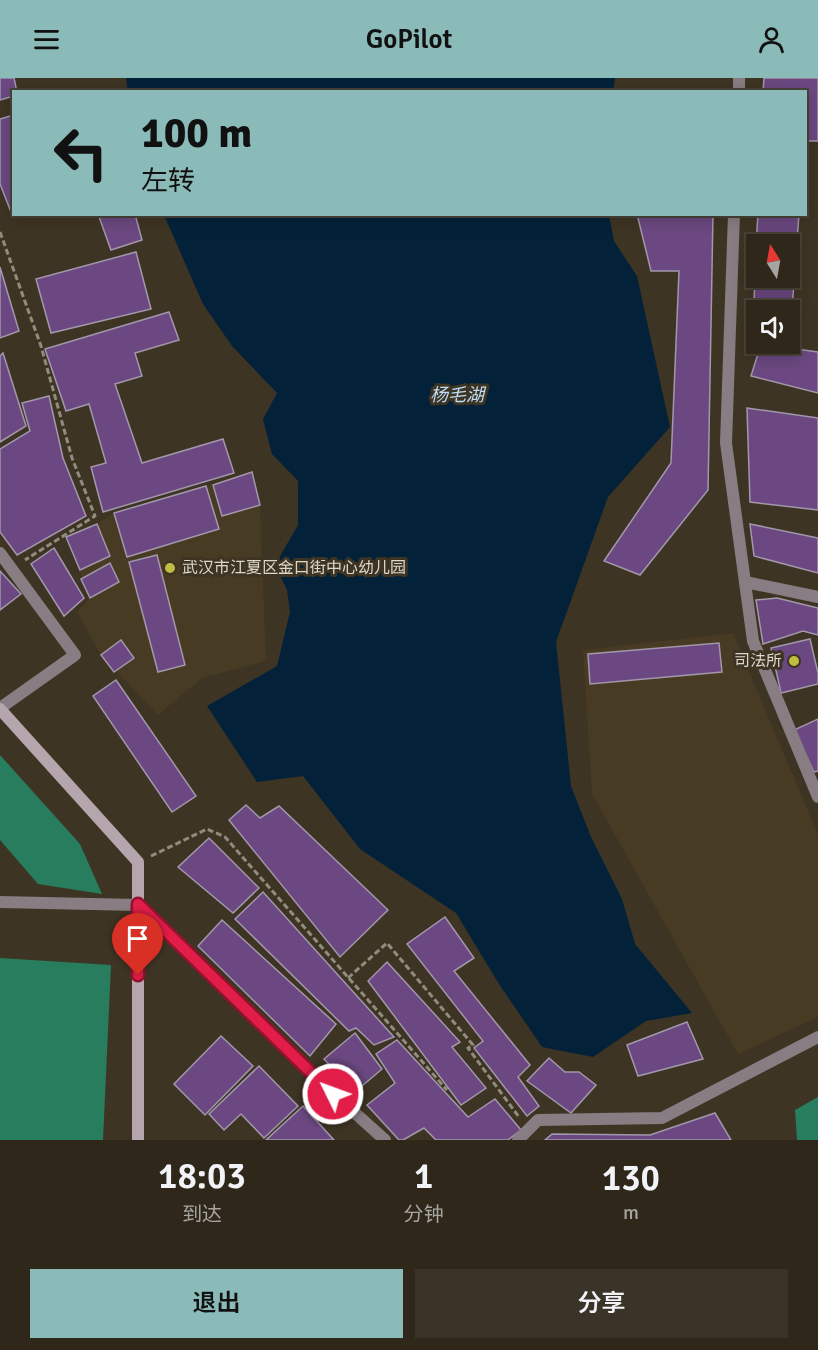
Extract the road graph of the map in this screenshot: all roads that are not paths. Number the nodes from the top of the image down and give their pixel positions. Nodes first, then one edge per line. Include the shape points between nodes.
1 (734, 216) edge
2 (0, 553) edge
3 (745, 582) junction
4 (818, 597) edge
5 (0, 708) edge
6 (818, 797) edge
7 (0, 902) edge
8 (138, 904) junction
9 (818, 1037) edge
10 (138, 1140) edge
11 (385, 1140) edge
12 (518, 1140) edge

1 - 3 street via 726,443
2 - 5 street via 75,655
3 - 4 street
3 - 6 street via 753,641
5 - 8 street via 138,862
7 - 8 street
8 - 10 street
8 - 11 street
9 - 12 street via 662,1118 538,1120

